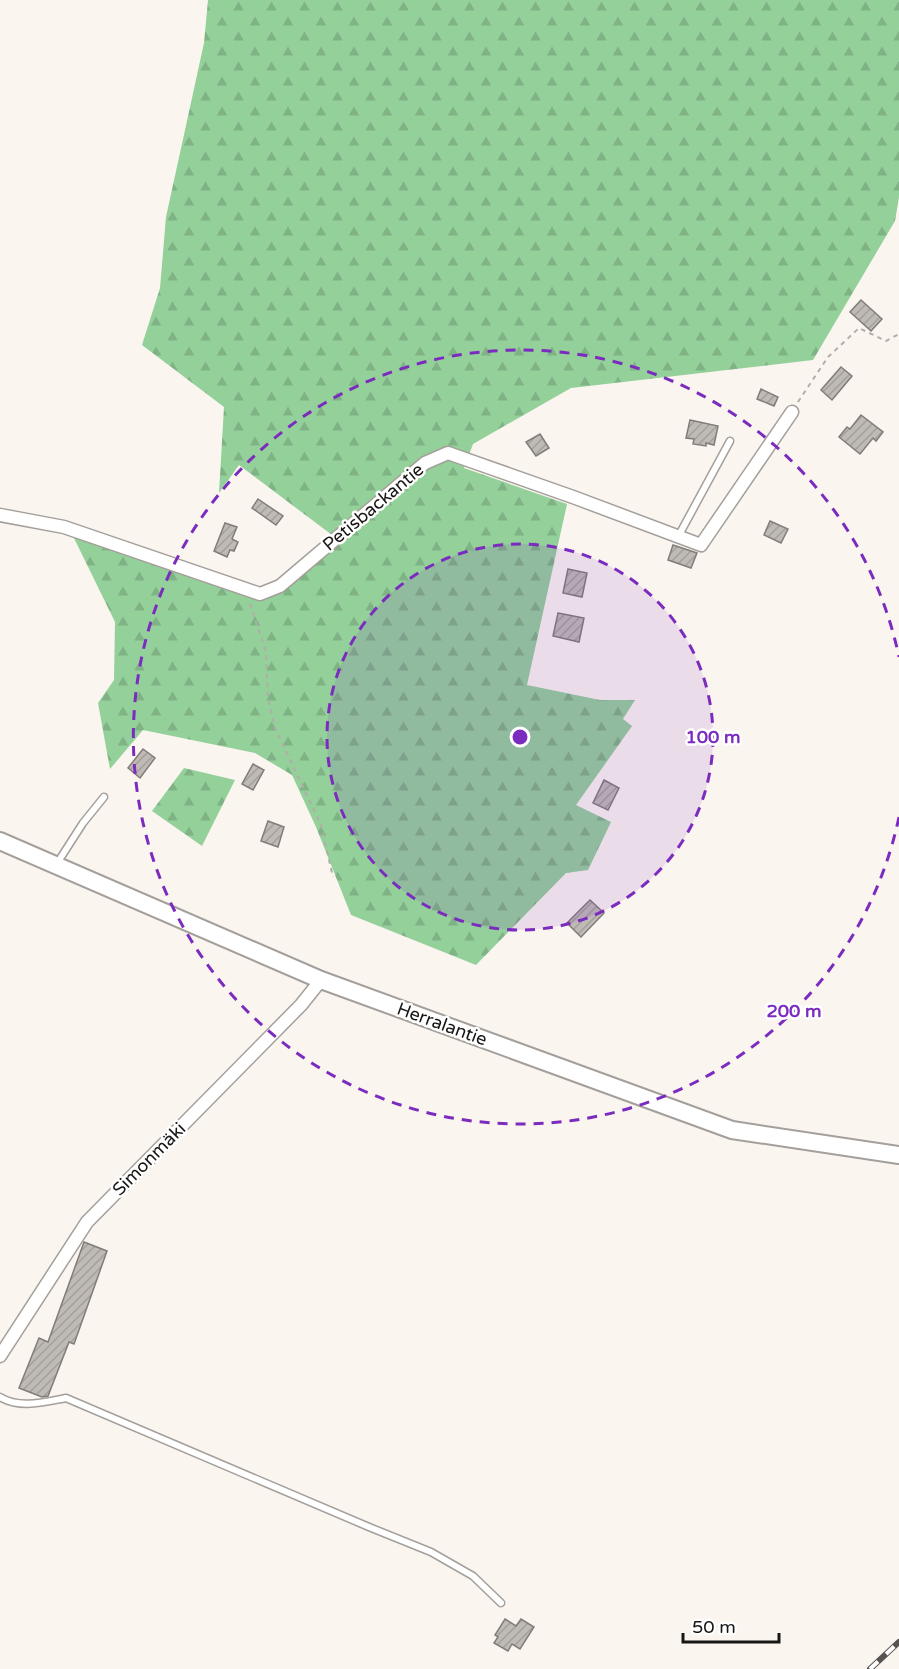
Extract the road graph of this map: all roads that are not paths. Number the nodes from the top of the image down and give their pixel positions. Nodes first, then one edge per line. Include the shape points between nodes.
1 (792, 411) road end
2 (730, 441) dead end
3 (0, 515) edge
4 (680, 535) junction
5 (104, 797) dead end
6 (0, 841) edge
7 (55, 866) junction
8 (321, 980) junction
9 (899, 1155) edge
10 (0, 1356) edge
11 (0, 1397) edge
12 (501, 1603) dead end

1 - 4 street, Petisbackantie via 701,545
2 - 4 lane
3 - 4 street, Petisbackantie via 64,527 260,594 280,586 425,463 448,453
5 - 7 lane
6 - 7 street, Herralantie
7 - 8 street, Herralantie
8 - 9 street, Herralantie via 732,1130
8 - 10 street, Simonmäki via 301,1005 87,1222
11 - 12 lane via 28,1404 66,1398 431,1552 473,1576

